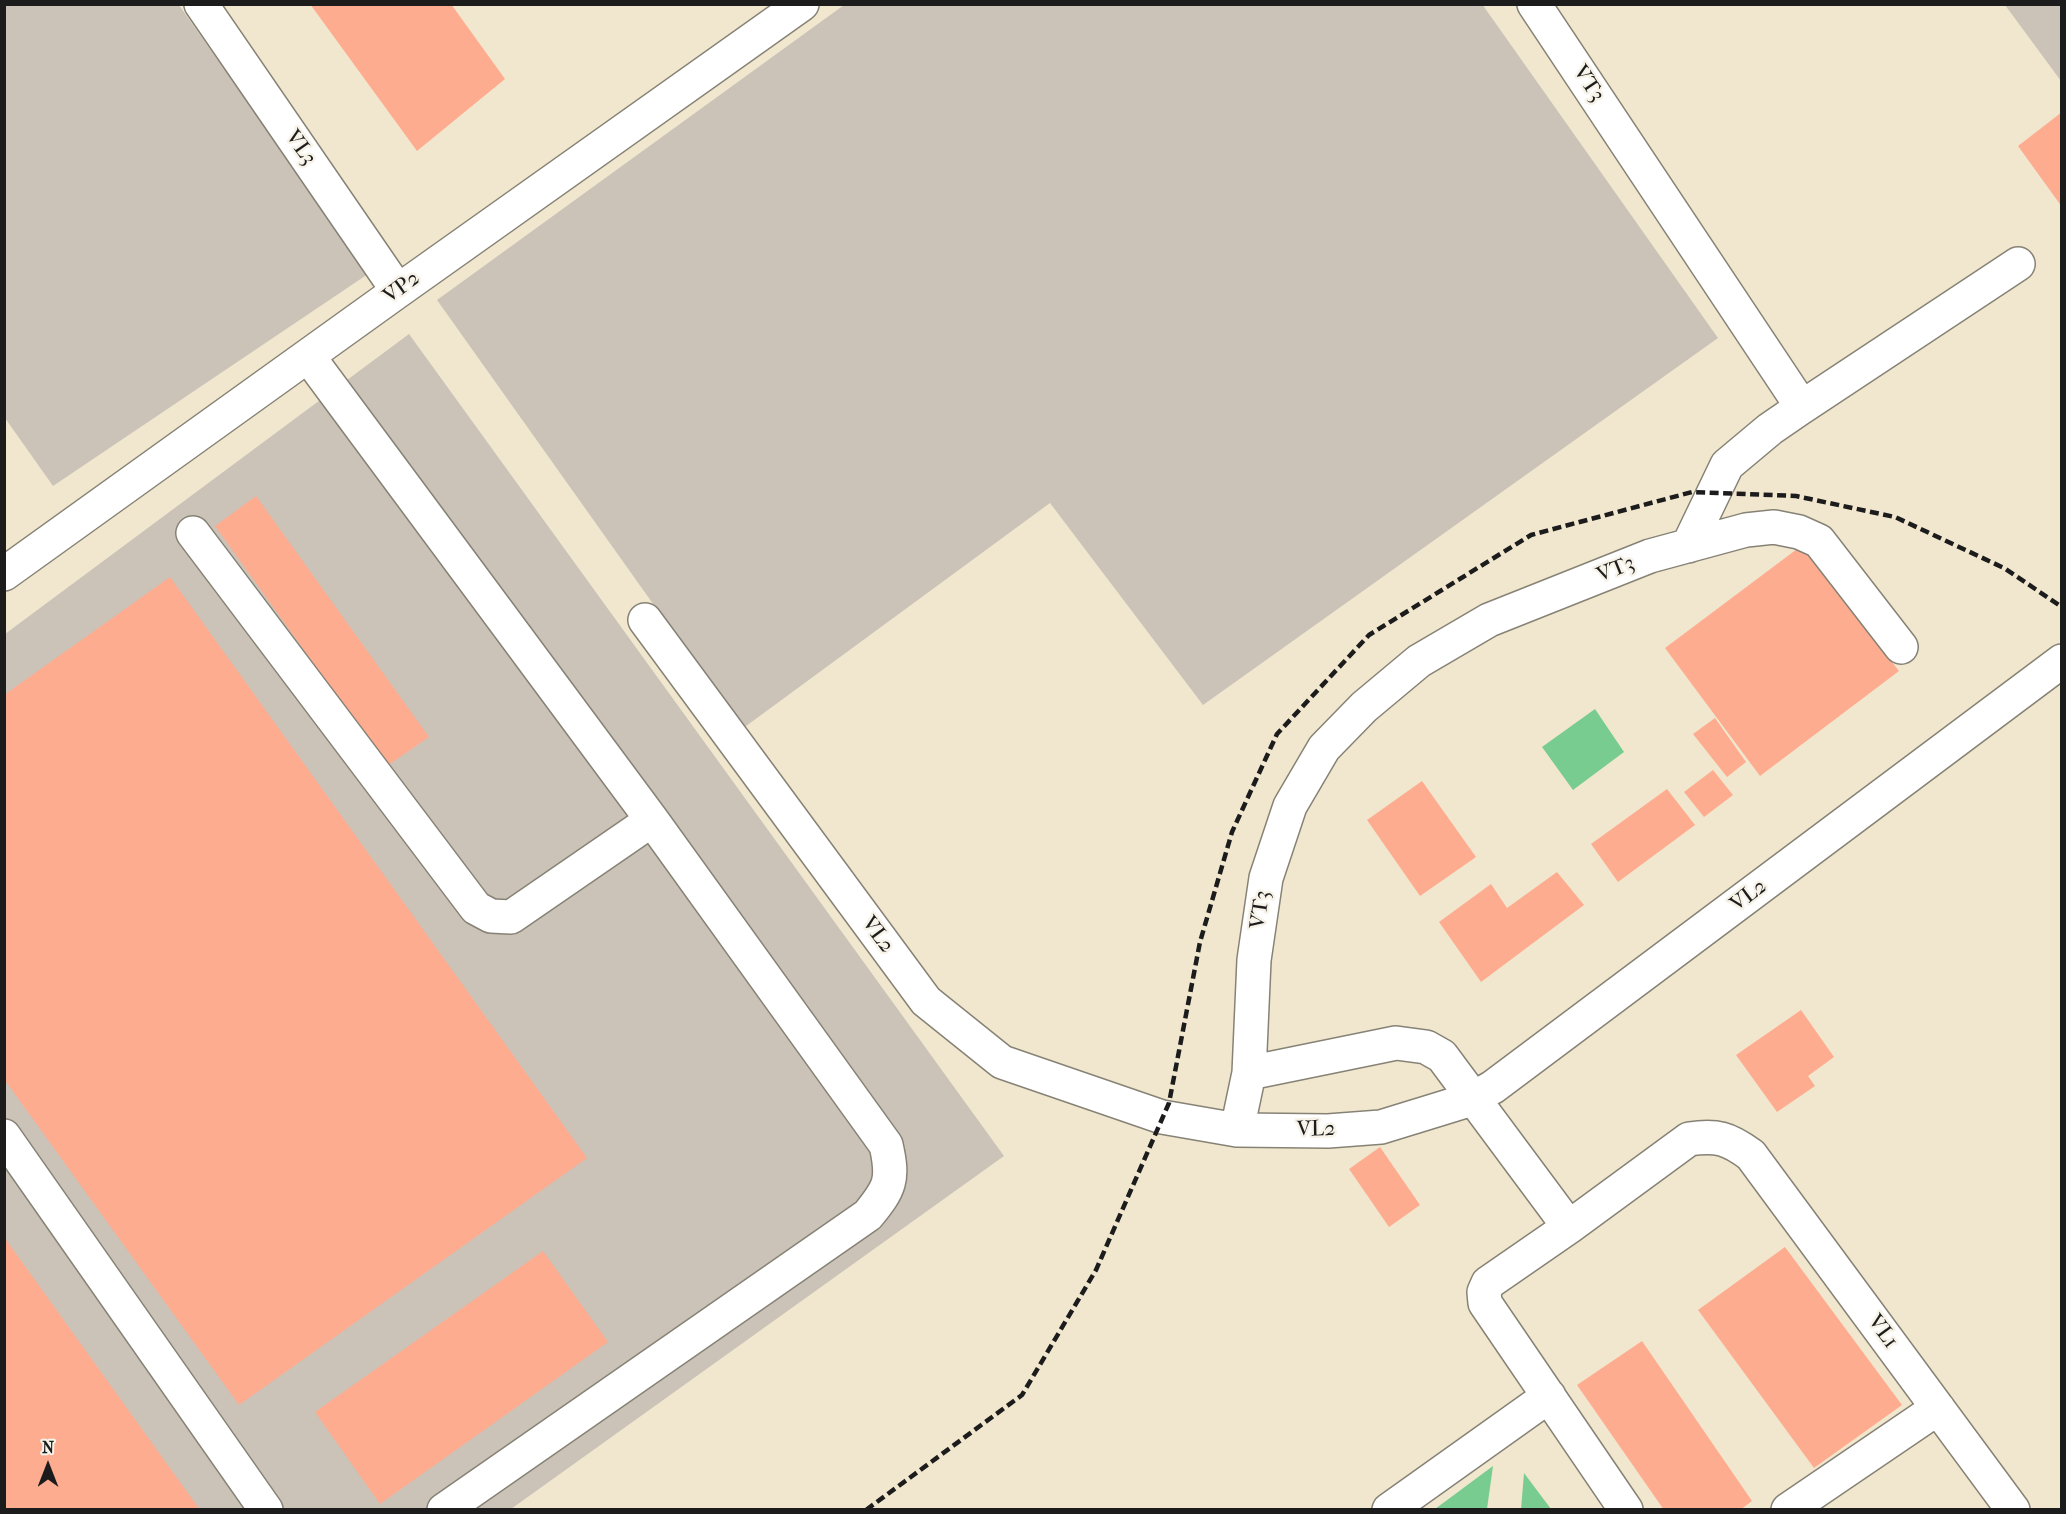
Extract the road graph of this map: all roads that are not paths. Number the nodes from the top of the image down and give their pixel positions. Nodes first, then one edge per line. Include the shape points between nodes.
1 (201, 4) edge
2 (802, 4) edge
3 (1534, 4) edge
4 (2018, 264) dead end
5 (398, 291) junction
6 (308, 356) junction
7 (1802, 407) junction
8 (193, 533) dead end
9 (1688, 546) junction
10 (4, 574) edge
11 (645, 620) dead end
12 (1901, 647) dead end
13 (2061, 661) edge
14 (652, 820) junction
15 (1249, 1073) junction
16 (1472, 1099) junction
17 (1237, 1130) junction
18 (4, 1136) edge
19 (1569, 1227) junction
20 (1549, 1396) junction
21 (1938, 1408) junction
22 (266, 1509) edge
23 (444, 1509) edge
24 (1389, 1509) edge
25 (1626, 1509) edge
26 (1788, 1509) edge
27 (2013, 1509) edge

1 - 5 lane, VL3
2 - 5 lane, VP2
3 - 7 lane, VT3
4 - 7 lane
5 - 6 lane, VP2
6 - 10 lane, VP2
6 - 14 lane
7 - 9 lane via 1727,465
8 - 14 lane via 476,908 491,916 511,917
9 - 12 lane, VT3 via 1746,530 1774,527 1798,532 1819,542
9 - 15 lane, VT3 via 1650,556 1489,620 1419,661 1364,707 1324,748 1290,806 1266,878 1254,960
11 - 17 lane, VL2 via 926,1001 1002,1062 1162,1117
13 - 16 lane, VL2
14 - 23 lane via 886,1145 891,1169 887,1191 868,1215
15 - 16 lane via 1396,1043 1426,1047 1442,1056
15 - 17 lane, VT3
16 - 17 lane, VL2 via 1381,1127
16 - 19 lane
18 - 22 lane
19 - 20 lane via 1488,1283 1484,1292 1485,1303
19 - 21 lane, VL1 via 1689,1139 1712,1136 1733,1142 1751,1155
20 - 24 lane
20 - 25 lane
21 - 26 lane
21 - 27 lane, VL1

